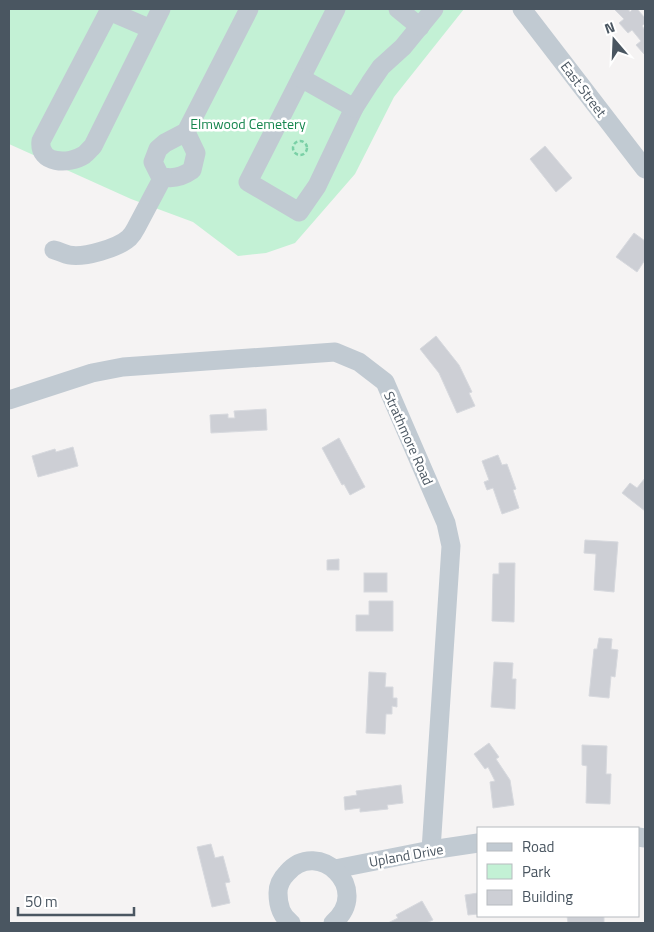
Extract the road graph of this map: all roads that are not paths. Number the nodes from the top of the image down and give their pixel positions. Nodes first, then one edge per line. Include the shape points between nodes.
1 (108, 9) edge
2 (161, 9) edge
3 (249, 9) edge
4 (336, 9) edge
5 (398, 9) edge
6 (434, 9) edge
7 (522, 9) edge
8 (420, 27) junction
9 (151, 29) junction
10 (301, 78) junction
11 (354, 108) junction
12 (186, 132) junction
13 (645, 169) edge
14 (163, 177) junction
15 (54, 250) dead end
16 (9, 400) edge
17 (477, 843) edge
18 (430, 850) junction
19 (335, 869) junction
20 (291, 923) edge
21 (333, 923) edge

1 - 9 street
1 - 9 street via 41,140 42,152 50,159 75,159 85,155 93,146
2 - 9 street
3 - 12 street
4 - 10 street
5 - 8 street
6 - 8 street
7 - 13 street, East Street
8 - 11 street via 381,67
10 - 11 street
10 - 11 street via 248,182 299,212 317,186
12 - 14 street via 158,149 153,162
12 - 14 street via 196,153 192,170 184,176
14 - 15 street via 131,237 124,242 102,251 79,255
16 - 18 street, Strathmore Road via 92,373 123,367 335,352 358,362 385,382 446,522 451,546
17 - 18 street, Upland Drive
18 - 19 street, Upland Drive
19 - 20 street via 324,863 300,863 282,878 278,901
19 - 21 street via 342,877 347,898 345,909

